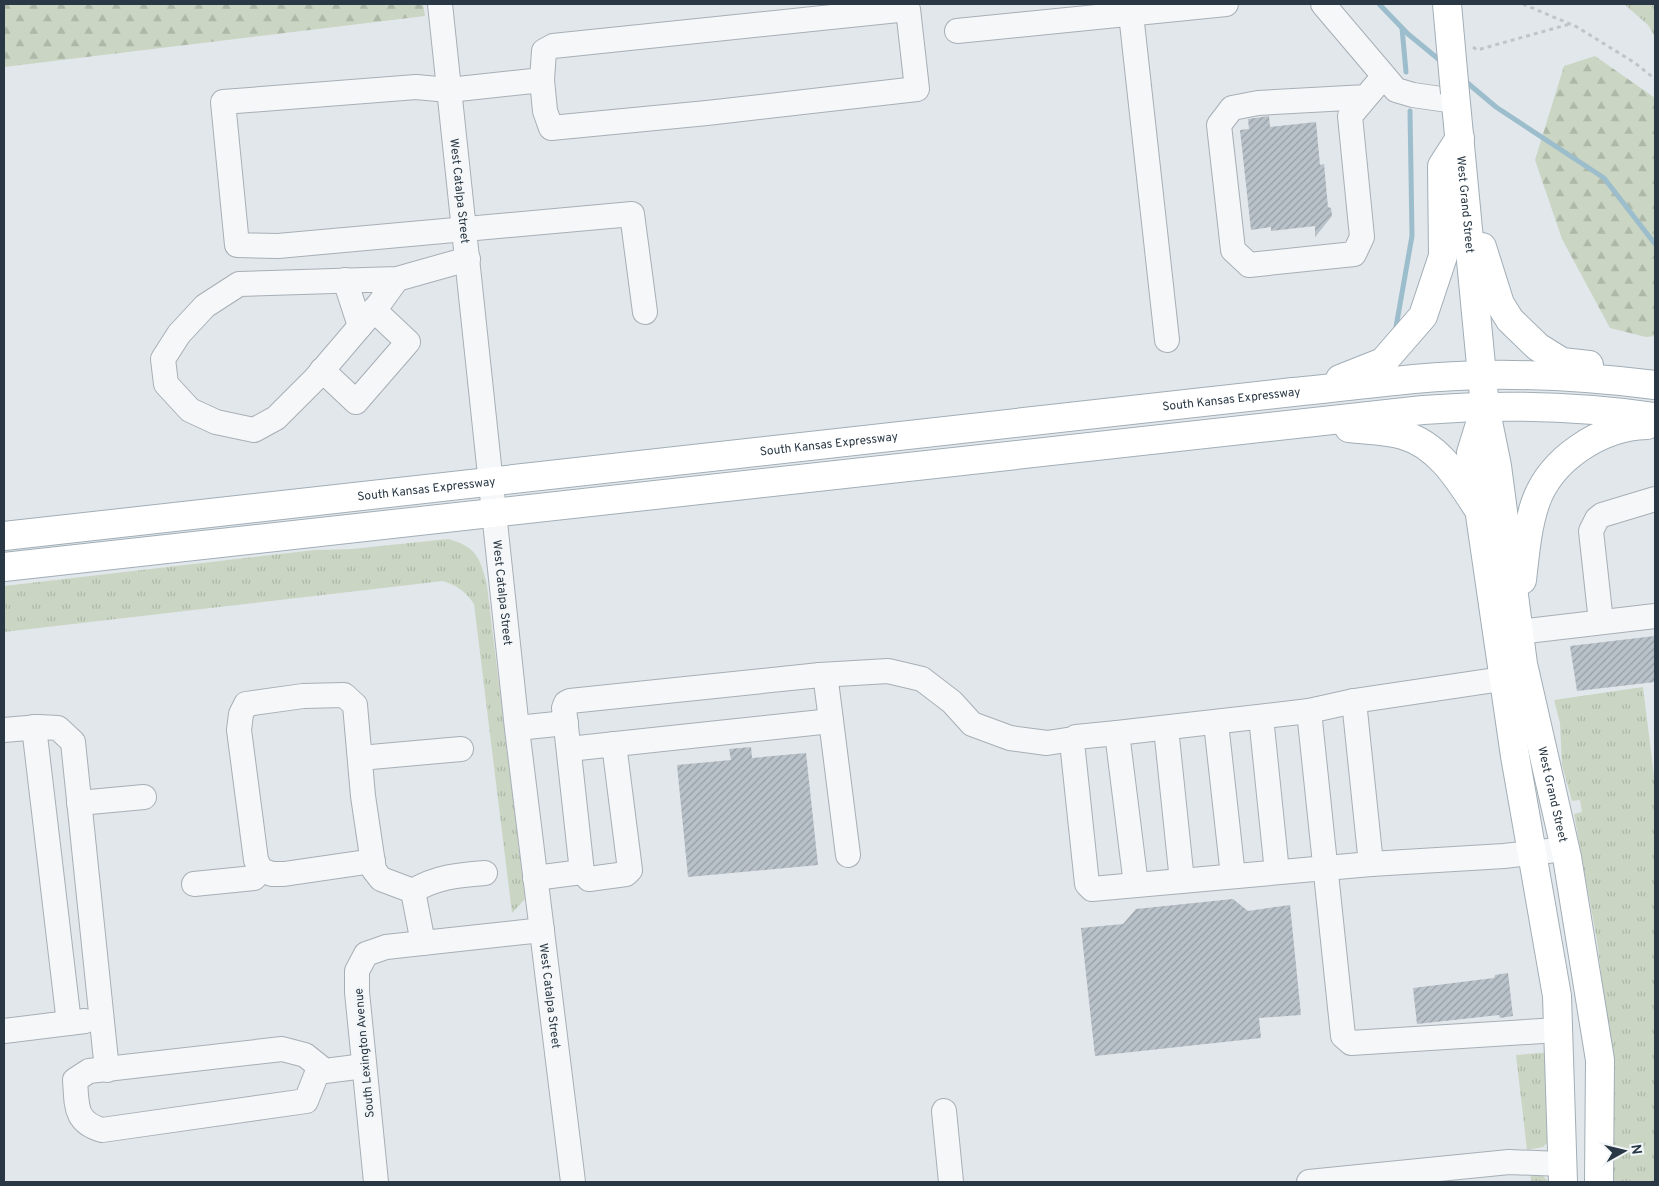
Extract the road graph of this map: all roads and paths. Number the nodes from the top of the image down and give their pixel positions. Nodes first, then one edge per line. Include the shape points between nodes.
1 (440, 4) edge
2 (1226, 4) edge
3 (1323, 4) edge
4 (1447, 4) edge
5 (1523, 4) edge
6 (1131, 14) junction
7 (1570, 24) junction
8 (956, 31) dead end
9 (1469, 45) dead end
10 (1383, 77) junction
11 (1655, 79) edge
12 (542, 80) junction
13 (449, 90) junction
14 (1366, 97) junction
15 (1455, 97) junction
16 (1460, 138) junction
17 (465, 230) junction
18 (468, 259) junction
19 (397, 279) junction
20 (345, 280) junction
21 (645, 312) dead end
22 (367, 318) junction
23 (1167, 340) dead end
24 (322, 370) junction
25 (1482, 375) junction
26 (1655, 376) edge
27 (1655, 385) edge
28 (1293, 392) junction
29 (1485, 407) junction
30 (1655, 417) edge
31 (1308, 422) junction
32 (1655, 424) edge
33 (492, 483) junction
34 (1655, 499) edge
35 (1481, 513) junction
36 (496, 514) junction
37 (4, 536) edge
38 (4, 567) edge
39 (1655, 616) edge
40 (1601, 622) junction
41 (1518, 625) junction
42 (820, 675) junction
43 (1515, 677) junction
44 (1354, 701) junction
45 (1309, 711) junction
46 (1262, 717) junction
47 (831, 721) junction
48 (566, 723) junction
49 (1216, 723) junction
50 (34, 727) junction
51 (517, 728) junction
52 (1166, 728) junction
53 (4, 730) edge
54 (1117, 733) junction
55 (1073, 738) junction
56 (614, 744) junction
57 (461, 749) dead end
58 (569, 749) junction
59 (360, 758) junction
60 (144, 797) dead end
61 (80, 803) junction
62 (1566, 849) junction
63 (1532, 853) junction
64 (848, 855) dead end
65 (373, 861) junction
66 (1371, 864) junction
67 (1327, 868) junction
68 (261, 870) junction
69 (582, 872) junction
70 (1278, 872) junction
71 (485, 873) dead end
72 (1233, 876) junction
73 (535, 878) junction
74 (1182, 881) junction
75 (194, 884) dead end
76 (1136, 885) junction
77 (413, 891) junction
78 (542, 930) junction
79 (423, 943) junction
80 (102, 1019) junction
81 (69, 1023) junction
82 (1558, 1030) junction
83 (4, 1032) edge
84 (364, 1066) junction
85 (319, 1068) junction
86 (107, 1070) junction
87 (944, 1111) dead end
88 (1562, 1173) edge
89 (376, 1182) edge
90 (573, 1182) edge
91 (951, 1182) edge
92 (1309, 1182) edge
93 (1599, 1182) edge

1 - 13 street, West Catalpa Street
2 - 6 street
3 - 10 street
4 - 15 main road, West Grand Street, bridge
5 - 7 path
6 - 8 street
6 - 23 street
7 - 9 path via 1477,50
7 - 11 path via 1635,63
10 - 14 street
10 - 15 street via 1396,90 1413,95
12 - 12 street via 544,51 553,46 908,9 917,89 551,128 545,111
12 - 13 street
13 - 17 street, West Catalpa Street
13 - 17 street via 416,87 223,102 237,245 278,246
14 - 14 street via 1350,116 1362,237 1354,254 1249,264 1233,250 1218,125 1232,108 1240,106
15 - 16 main road, West Grand Street
16 - 25 main road, West Grand Street
16 - 26 main road via 1473,216 1500,304 1510,320 1538,347 1562,362 1642,371
16 - 28 main road via 1442,166 1443,256 1423,316 1383,362 1340,379
17 - 18 street, West Catalpa Street
17 - 21 street via 632,214
18 - 19 street
18 - 33 street, West Catalpa Street
19 - 20 street
19 - 22 street
20 - 22 street
20 - 24 street via 240,284 205,306 179,334 164,359 166,384 190,410 216,422 254,430 276,418
22 - 24 street
22 - 24 street via 408,342 356,402
25 - 27 main road, South Kansas Expressway via 1569,377
25 - 28 main road, South Kansas Expressway
25 - 29 main road, West Grand Street
28 - 33 main road, South Kansas Expressway
29 - 30 main road via 1583,409
29 - 31 main road
29 - 35 main road, West Grand Street via 1471,453
29 - 41 main road, West Grand Street via 1497,466
31 - 35 main road via 1403,435 1422,444 1458,477
31 - 36 main road
32 - 41 main road via 1631,425 1607,433 1570,456 1550,476 1535,502 1530,519
33 - 36 street, West Catalpa Street
33 - 37 main road, South Kansas Expressway
34 - 40 street via 1602,515 1591,531
35 - 43 main road, West Grand Street
36 - 38 main road
36 - 51 street, West Catalpa Street
39 - 40 street
40 - 41 street
41 - 43 main road, West Grand Street
42 - 47 street via 826,681
42 - 48 street via 570,701 564,708
42 - 55 street via 888,671 922,679 952,702 972,724 1010,738 1047,744
43 - 44 street
43 - 62 main road, West Grand Street
43 - 63 main road, West Grand Street
44 - 45 street
44 - 66 street
45 - 46 street
45 - 67 street
46 - 49 street
46 - 70 street
47 - 56 street
47 - 64 street
48 - 51 street
48 - 58 street
49 - 52 street
49 - 72 street
50 - 53 street
50 - 61 street via 58,728 73,742
50 - 81 street
51 - 73 street, West Catalpa Street
52 - 54 street
52 - 74 street
54 - 55 street
54 - 76 street
55 - 76 street via 1087,884 1092,889
56 - 58 street
56 - 69 street via 630,870 626,874 589,878
57 - 59 street
58 - 69 street
59 - 65 street
59 - 68 street via 355,705 344,695 303,696 246,704 239,730 256,860
60 - 61 street
61 - 80 street
62 - 63 street
62 - 93 main road, West Grand Street via 1600,1060
63 - 66 street
63 - 82 main road, West Grand Street via 1557,996
65 - 68 street via 278,874
65 - 77 street via 374,870 381,879
66 - 67 street
67 - 70 street
67 - 82 street via 1343,1036 1346,1040 1351,1043
68 - 75 street via 254,878
69 - 73 street
70 - 72 street
71 - 77 street via 447,876 428,881
72 - 74 street
73 - 78 street, West Catalpa Street
74 - 76 street
77 - 79 street
78 - 79 street, South Lexington Avenue
78 - 90 street, West Catalpa Street
79 - 84 street, South Lexington Avenue via 386,947 366,954 357,971
80 - 81 street
80 - 86 street
81 - 83 street
82 - 88 main road, West Grand Street
84 - 85 street via 325,1071
84 - 89 street, South Lexington Avenue
85 - 86 street via 305,1055 282,1049
85 - 86 street via 306,1101 102,1130 88,1126 80,1117 75,1080 89,1072
87 - 91 street
88 - 92 street via 1509,1162

